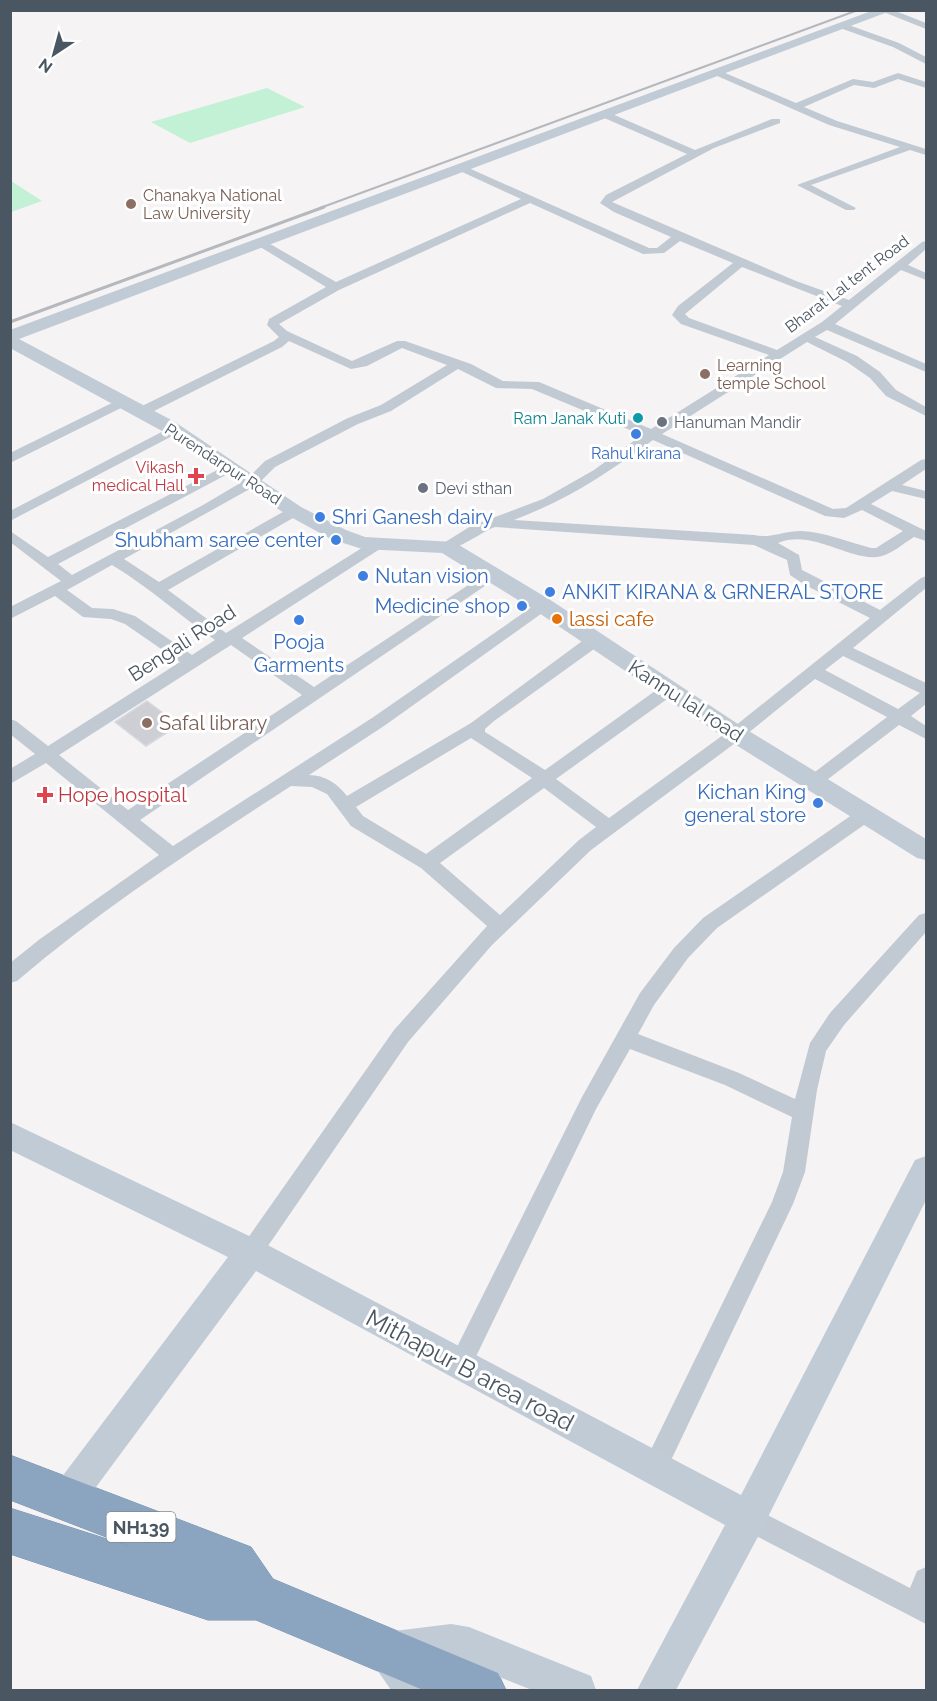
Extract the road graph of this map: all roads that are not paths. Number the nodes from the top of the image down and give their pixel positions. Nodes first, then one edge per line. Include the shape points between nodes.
1 (886, 11) edge
2 (843, 26) junction
3 (927, 26) edge
4 (927, 61) edge
5 (718, 73) junction
6 (884, 81) junction
7 (927, 85) edge
8 (917, 94) dead end
9 (795, 107) junction
10 (606, 115) junction
11 (776, 121) dead end
12 (910, 147) junction
13 (927, 152) edge
14 (694, 153) junction
15 (464, 168) junction
16 (529, 199) junction
17 (850, 208) dead end
18 (679, 236) junction
19 (261, 243) junction
20 (927, 244) edge
21 (741, 262) junction
22 (898, 265) junction
23 (927, 277) edge
24 (335, 287) junction
25 (851, 305) junction
26 (826, 325) junction
27 (284, 334) junction
28 (807, 338) junction
29 (12, 339) edge
30 (780, 356) junction
31 (457, 364) junction
32 (927, 368) edge
33 (122, 402) junction
34 (141, 412) junction
35 (927, 412) edge
36 (172, 430) junction
37 (653, 434) junction
38 (10, 459) edge
39 (927, 463) edge
40 (232, 468) junction
41 (252, 482) junction
42 (889, 486) junction
43 (927, 495) edge
44 (862, 506) junction
45 (295, 511) junction
46 (10, 516) edge
47 (492, 523) junction
48 (920, 534) edge
49 (10, 535) edge
50 (766, 543) junction
51 (378, 544) junction
52 (447, 547) junction
53 (114, 560) junction
54 (48, 564) junction
55 (493, 575) junction
56 (927, 580) edge
57 (72, 582) junction
58 (158, 589) junction
59 (57, 590) junction
60 (544, 606) junction
61 (10, 614) edge
62 (880, 617) junction
63 (227, 638) junction
64 (595, 640) junction
65 (840, 648) junction
66 (191, 662) junction
67 (813, 671) junction
68 (927, 689) edge
69 (668, 690) junction
70 (314, 694) junction
71 (927, 696) edge
72 (900, 716) junction
73 (10, 725) edge
74 (477, 727) junction
75 (927, 733) edge
76 (736, 734) junction
77 (47, 755) junction
78 (10, 777) edge
79 (544, 778) junction
80 (288, 780) junction
81 (813, 782) junction
82 (346, 805) junction
83 (865, 815) junction
84 (128, 819) junction
85 (609, 827) junction
86 (926, 849) edge
87 (172, 855) junction
88 (427, 863) junction
89 (927, 920) edge
90 (501, 926) junction
91 (10, 975) edge
92 (625, 1038) junction
93 (805, 1113) junction
94 (10, 1135) edge
95 (927, 1170) edge
96 (251, 1252) junction
97 (460, 1365) junction
98 (654, 1468) junction
99 (10, 1477) edge
100 (67, 1498) junction
101 (748, 1518) junction
102 (24, 1535) edge
103 (927, 1580) edge
104 (256, 1596) junction
105 (921, 1608) edge
106 (386, 1652) junction
107 (414, 1690) edge
108 (480, 1690) edge
109 (577, 1690) edge
110 (656, 1690) edge

1 - 2 street
1 - 3 street
2 - 4 street
2 - 5 street
5 - 9 street
5 - 10 street
6 - 7 street via 897,76
6 - 8 street
6 - 9 street via 874,85 853,82
9 - 12 street via 839,126
10 - 14 street
10 - 15 street
11 - 14 street
12 - 13 street
12 - 17 street via 802,185
14 - 18 street via 606,199 618,210
15 - 16 street
15 - 19 street
16 - 18 street via 651,253
16 - 24 street
18 - 21 street
19 - 24 street
19 - 29 street
20 - 22 street, Bharat Lal tent Road
21 - 25 street
21 - 30 street via 678,315
22 - 23 street
22 - 25 street, Bharat Lal tent Road
24 - 27 street via 273,322
25 - 26 street, Bharat Lal tent Road
26 - 28 street, Bharat Lal tent Road
26 - 32 street
27 - 31 street via 351,365 401,344
27 - 34 street via 286,337 278,344
28 - 30 street, Bharat Lal tent Road
28 - 35 street via 852,359 875,375 891,393
29 - 33 street, Purendarpur Road
30 - 37 street, Bharat Lal tent Road
31 - 37 street via 501,385 534,385
31 - 41 street via 386,408 270,464
33 - 34 street, Purendarpur Road
33 - 38 street
34 - 36 street, Purendarpur Road
36 - 40 street, Purendarpur Road
36 - 46 street
37 - 44 street via 830,513 844,514
37 - 47 street, Bharat Lal tent Road via 560,496
39 - 42 street
40 - 41 street, Purendarpur Road
40 - 54 street
41 - 45 street, Purendarpur Road
41 - 53 street
42 - 43 street
42 - 44 street
44 - 48 street
45 - 51 street, Purendarpur Road via 348,539
45 - 58 street
47 - 50 street via 740,538
47 - 52 street, Bharat Lal tent Road
48 - 50 street via 871,553 809,537 788,535
49 - 54 street
50 - 62 street via 794,558 795,572 801,577
51 - 52 street, Purendarpur Road
51 - 63 street, Bengali Road
52 - 55 street, Kannu lal road
53 - 57 street
53 - 58 street
54 - 57 street
55 - 60 street, Kannu lal road
55 - 70 street
56 - 62 street
57 - 59 street
58 - 63 street via 186,613
59 - 61 street
59 - 66 street via 88,613 123,616
60 - 64 street, Kannu lal road
60 - 80 street
62 - 65 street
63 - 66 street, Bengali Road
63 - 70 street
64 - 69 street, Kannu lal road
64 - 74 street
65 - 67 street
65 - 68 street
66 - 77 street, Bengali Road
67 - 72 street
67 - 76 street
69 - 76 street, Kannu lal road
69 - 79 street
70 - 84 street
71 - 72 street
72 - 75 street
72 - 81 street
73 - 77 street
74 - 79 street via 477,735 486,742
74 - 82 street via 378,782
76 - 81 street, Kannu lal road
76 - 85 street
77 - 78 street, Bengali Road
77 - 84 street
79 - 85 street
79 - 88 street
80 - 82 street via 315,781 333,790
80 - 87 street
81 - 83 street, Kannu lal road
82 - 88 street via 350,814 368,828
83 - 86 street, Kannu lal road
83 - 92 street via 710,923 658,984
84 - 87 street
85 - 90 street
87 - 91 street
88 - 90 street
89 - 93 street via 825,1035 817,1049
90 - 96 street via 407,1029
92 - 93 street via 732,1079
92 - 97 street
93 - 98 street via 794,1172 782,1204
94 - 96 street, Mithapur B area road
95 - 101 street
96 - 97 street, Mithapur B area road
96 - 100 street
97 - 98 street, Mithapur B area road
98 - 101 street, Mithapur B area road
99 - 100 highway, NH139
100 - 102 highway
100 - 104 highway, NH139 via 234,1564
101 - 105 street, Mithapur B area road
101 - 110 street
102 - 104 highway, NH139 via 208,1596
103 - 105 street
104 - 106 highway, NH139
106 - 107 street
106 - 108 highway, NH139
106 - 109 street via 451,1643 469,1646

